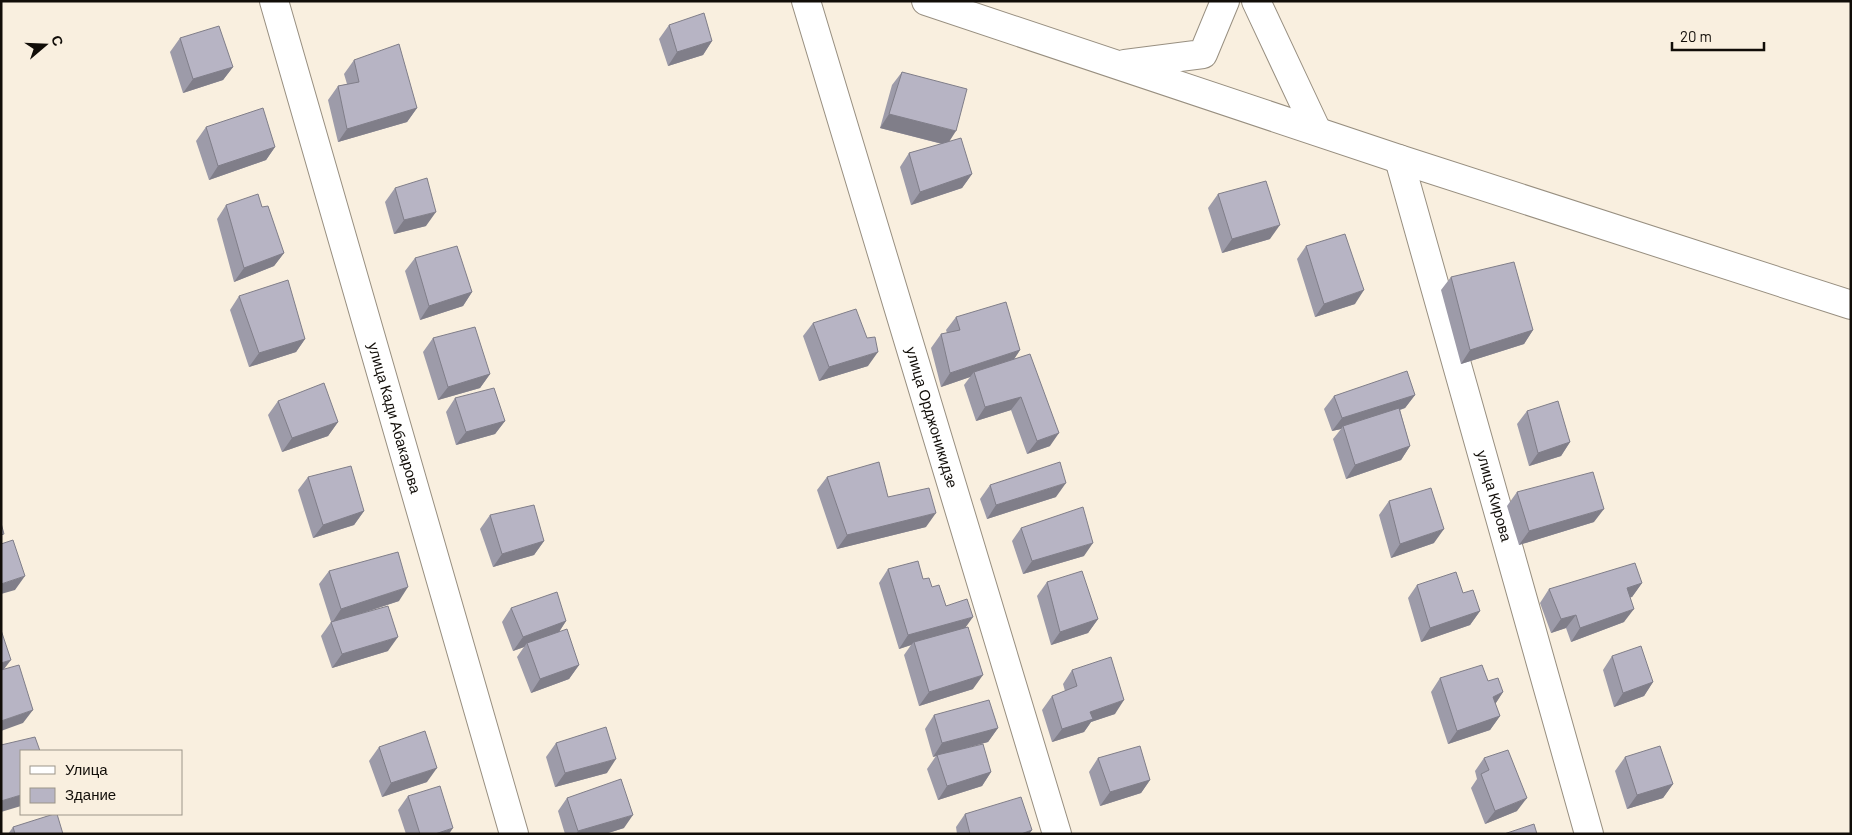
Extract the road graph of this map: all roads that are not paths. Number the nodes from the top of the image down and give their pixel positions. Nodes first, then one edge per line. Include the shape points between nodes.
1 (274, 1) edge
2 (806, 1) edge
3 (926, 1) edge
4 (1225, 1) edge
5 (1256, 1) edge
6 (1117, 64) junction
7 (1317, 131) junction
8 (1399, 159) junction
9 (1851, 304) edge
10 (514, 834) edge
11 (1057, 834) edge
12 (1589, 834) edge

1 - 10 street, улица Кади Абакарова
2 - 11 street, улица Орджоникидзе
3 - 6 street
4 - 6 street via 1203,54
5 - 7 street
6 - 7 street
7 - 8 street
8 - 9 street
8 - 12 street, улица Кирова

